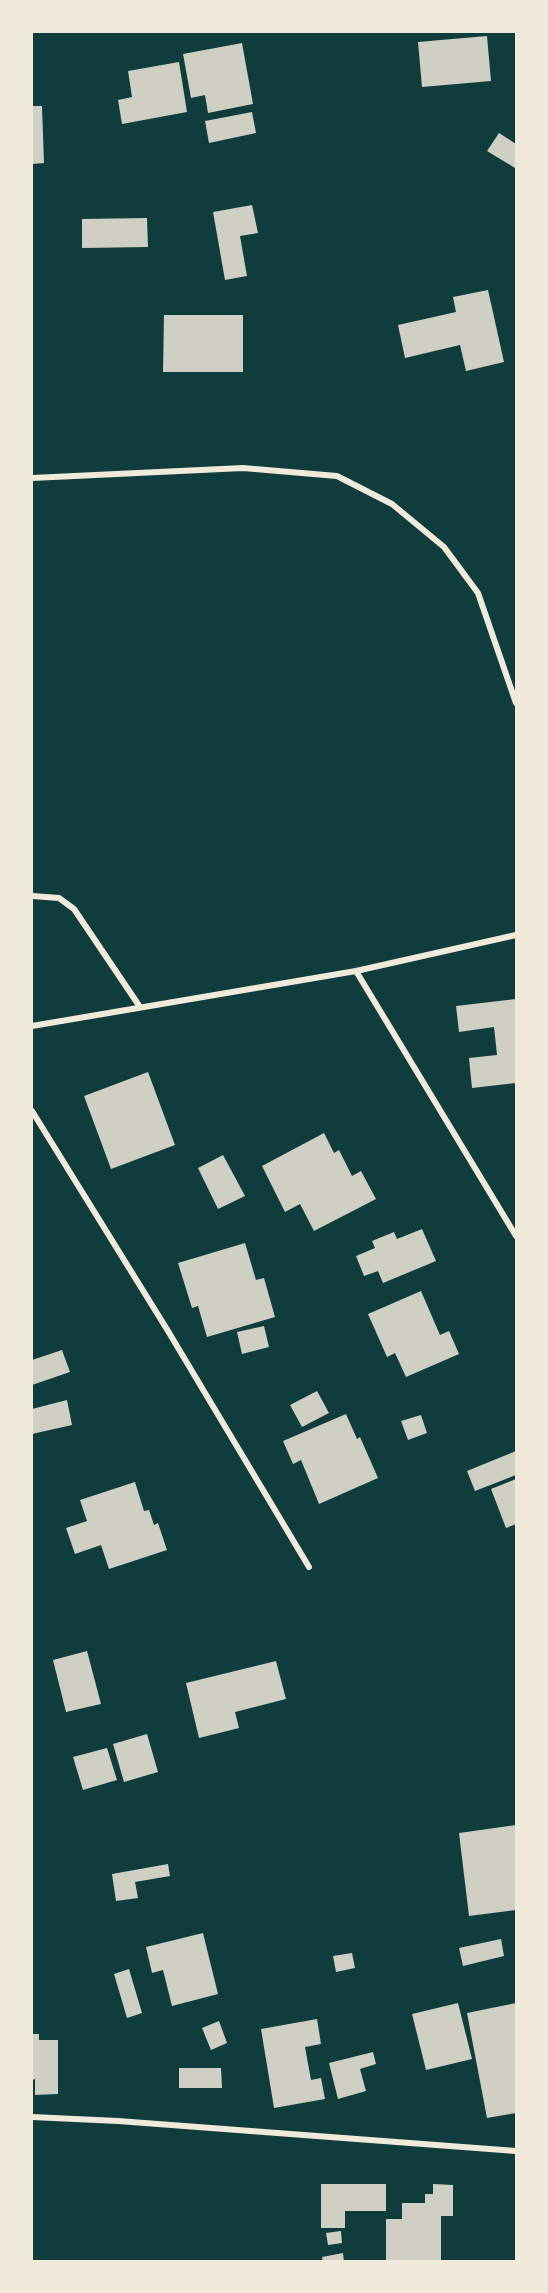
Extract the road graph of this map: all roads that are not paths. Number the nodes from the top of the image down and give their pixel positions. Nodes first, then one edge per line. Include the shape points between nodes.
1 (32, 478) edge
2 (516, 703) edge
3 (32, 896) edge
4 (516, 935) edge
5 (356, 971) junction
6 (141, 1007) junction
7 (32, 1026) edge
8 (32, 1111) edge
9 (516, 1236) edge
10 (309, 1567) dead end
11 (32, 2117) edge
12 (516, 2151) edge

1 - 2 street via 243,468 337,476 392,504 444,547 478,593
3 - 6 street via 59,898 74,909
4 - 5 street
5 - 6 street
5 - 9 street
6 - 7 street
8 - 10 street
11 - 12 street

